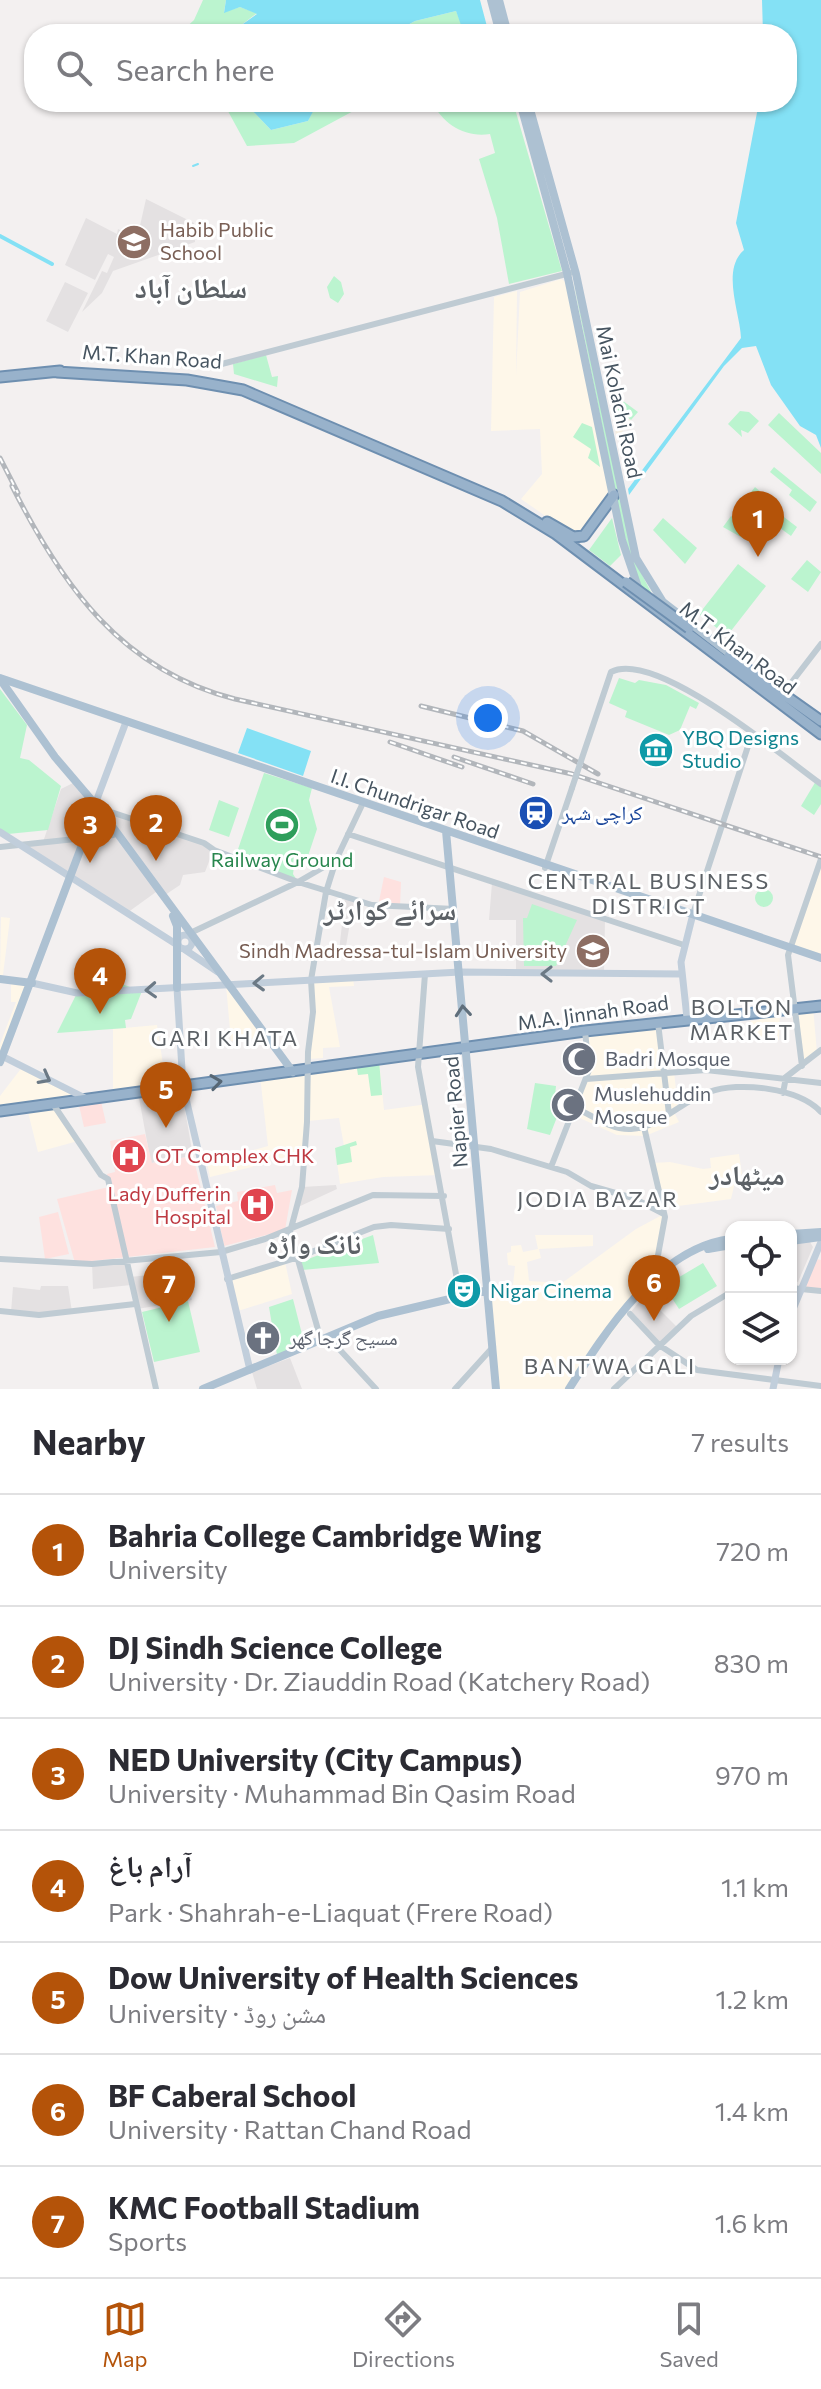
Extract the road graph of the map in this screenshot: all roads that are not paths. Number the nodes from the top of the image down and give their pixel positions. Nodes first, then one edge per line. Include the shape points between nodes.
1 (491, 0) edge
2 (499, 0) edge
3 (497, 24) edge
4 (505, 24) edge
5 (523, 112) edge
6 (531, 112) edge
7 (571, 273) junction
8 (214, 366) dead end
9 (57, 372) junction
10 (0, 377) edge
11 (614, 495) junction
12 (547, 522) junction
13 (578, 548) junction
14 (647, 604) junction
15 (821, 644) edge
16 (746, 672) junction
17 (0, 681) edge
18 (785, 690) junction
19 (125, 723) junction
20 (821, 728) edge
21 (752, 734) junction
22 (821, 784) edge
23 (362, 805) junction
24 (95, 806) junction
25 (114, 810) junction
26 (105, 820) junction
27 (91, 821) junction
28 (0, 832) edge
29 (446, 833) junction
30 (348, 834) junction
31 (113, 835) junction
32 (85, 837) junction
33 (19, 845) junction
34 (0, 847) edge
35 (821, 859) edge
36 (336, 860) junction
37 (546, 864) junction
38 (449, 869) junction
39 (317, 871) junction
40 (70, 877) junction
41 (298, 882) junction
42 (329, 882) junction
43 (326, 892) junction
44 (454, 909) junction
45 (693, 916) junction
46 (181, 940) junction
47 (684, 945) junction
48 (789, 949) junction
49 (821, 959) edge
50 (218, 972) junction
51 (460, 972) junction
52 (425, 974) junction
53 (681, 974) junction
54 (311, 980) junction
55 (0, 981) edge
56 (32, 983) junction
57 (229, 985) junction
58 (177, 988) junction
59 (821, 1006) edge
60 (795, 1008) junction
61 (687, 1018) junction
62 (658, 1022) junction
63 (585, 1031) junction
64 (466, 1049) junction
65 (821, 1050) edge
66 (419, 1056) junction
67 (1, 1058) edge
68 (802, 1066) junction
69 (308, 1067) junction
70 (293, 1072) junction
71 (664, 1072) junction
72 (786, 1077) junction
73 (586, 1079) junction
74 (821, 1083) edge
75 (183, 1086) junction
76 (783, 1093) junction
77 (87, 1099) junction
78 (53, 1104) junction
79 (574, 1107) junction
80 (0, 1111) edge
81 (821, 1112) edge
82 (669, 1114) junction
83 (644, 1127) junction
84 (432, 1141) junction
85 (475, 1147) junction
86 (551, 1167) junction
87 (444, 1196) junction
88 (664, 1214) junction
89 (291, 1229) junction
90 (449, 1229) junction
91 (797, 1235) edge
92 (821, 1237) edge
93 (797, 1240) edge
94 (725, 1243) edge
95 (725, 1244) edge
96 (220, 1250) junction
97 (299, 1257) junction
98 (0, 1258) edge
99 (126, 1260) junction
100 (659, 1271) junction
101 (227, 1279) junction
102 (797, 1285) edge
103 (797, 1289) edge
104 (488, 1290) junction
105 (821, 1291) edge
106 (729, 1293) edge
107 (460, 1296) junction
108 (135, 1304) junction
109 (0, 1311) edge
110 (630, 1314) junction
111 (324, 1339) junction
112 (659, 1345) junction
113 (494, 1346) junction
114 (778, 1365) edge
115 (250, 1370) junction
116 (775, 1378) junction
117 (820, 1387) edge
118 (209, 1388) edge
119 (374, 1388) edge
120 (156, 1389) edge
121 (455, 1389) edge
122 (496, 1389) edge
123 (570, 1389) edge
124 (614, 1389) edge
125 (773, 1389) edge

1 - 3 main road
2 - 4 main road
5 - 7 main road, Mai Kolachi Road
6 - 7 main road, Mai Kolachi Road
7 - 8 street
7 - 11 main road, Mai Kolachi Road
7 - 16 main road, Mai Kolachi Road via 636,558 663,602
9 - 10 highway
9 - 12 highway, M.T. Khan Road via 187,374 243,384 506,498
9 - 13 highway, M.T. Khan Road via 187,380 243,390 502,501
11 - 12 highway via 584,536 573,537
11 - 14 main road, Mai Kolachi Road via 625,554
12 - 13 highway, M.T. Khan Road
13 - 14 highway, M.T. Khan Road
13 - 16 highway, M.T. Khan Road, bridge
14 - 16 highway, M.T. Khan Road
15 - 18 street
16 - 18 highway, M.T. Khan Road
16 - 18 highway via 800,710
16 - 20 highway, M.T. Khan Road
17 - 19 main road, I.I. Chundrigar Road
17 - 24 main road
18 - 20 highway, M.T. Khan Road
19 - 23 main road, I.I. Chundrigar Road
19 - 24 main road
19 - 29 main road, I.I. Chundrigar Road
21 - 22 street
21 - 37 street, bridge via 678,684 638,671 611,672
21 - 45 street
23 - 29 main road, I.I. Chundrigar Road
23 - 30 street
24 - 25 street
24 - 26 main road
24 - 27 main road
25 - 26 main road
25 - 41 street
26 - 27 main road
26 - 31 main road
26 - 46 main road
27 - 32 main road
28 - 33 main road
29 - 37 main road, I.I. Chundrigar Road
29 - 38 main road, Napier Road
30 - 36 street
30 - 38 street
31 - 32 street
31 - 46 main road via 174,917
32 - 33 street
32 - 40 main road
33 - 34 street
33 - 40 main road
35 - 48 street
36 - 39 street
36 - 42 street
37 - 45 main road, I.I. Chundrigar Road
38 - 44 main road, Napier Road
38 - 47 street
39 - 41 street
39 - 42 street
40 - 46 main road via 163,937
40 - 56 main road
41 - 43 street
41 - 46 street
42 - 43 street
43 - 44 street via 372,905
43 - 54 street
44 - 51 main road, Napier Road
45 - 47 main road
45 - 48 main road, I.I. Chundrigar Road
46 - 50 main road
46 - 50 main road
46 - 58 main road
47 - 53 main road
48 - 49 main road, I.I. Chundrigar Road
48 - 60 street
50 - 57 main road
51 - 52 main road
53 -> 51 main road
64 -> 51 main road, Napier Road
52 - 54 main road
52 - 66 street
53 - 61 main road
54 -> 57 main road
54 - 69 street
55 - 56 main road
58 -> 56 main road via 77,993
56 - 67 main road
57 - 58 main road
57 - 70 main road
58 - 75 main road
59 - 60 highway, M.A. Jinnah Road
60 - 61 highway, M.A. Jinnah Road
60 - 68 street
61 - 62 highway, M.A. Jinnah Road
62 - 63 highway, M.A. Jinnah Road
62 - 71 street
63 - 64 highway, M.A. Jinnah Road
63 - 73 street
64 - 66 highway, M.A. Jinnah Road
64 - 85 main road, Napier Road
65 - 68 street
66 - 69 highway, M.A. Jinnah Road
66 - 84 street
67 -> 77 main road
68 - 72 street
69 - 70 highway, M.A. Jinnah Road
69 - 89 street via 302,1187
75 -> 70 highway, M.A. Jinnah Road
71 - 72 street
71 - 73 street
71 - 82 street
72 - 74 street
72 - 76 street
73 - 79 street
75 - 77 highway, M.A. Jinnah Road
75 - 96 main road
76 - 81 street via 810,1102
76 - 82 street via 713,1091
77 - 78 highway, M.A. Jinnah Road
78 - 80 highway, M.A. Jinnah Road
78 - 99 street via 108,1179
79 - 83 street via 617,1128
79 - 86 street
82 - 83 street
83 - 88 street
84 - 85 street
84 - 87 street
85 - 86 street
85 - 104 main road, Napier Road
86 - 88 street
87 - 89 street via 373,1195
87 - 90 street
88 - 100 street
89 - 96 street
89 - 97 street
90 - 97 street via 381,1226
90 - 107 street
91 - 92 main road
92 - 93 main road
92 - 102 main road
94 - 100 main road via 688,1252
95 - 110 main road via 669,1268
96 - 99 street
96 - 101 main road
97 - 101 street
97 - 111 street
98 - 99 street via 76,1264
99 - 108 street
100 - 123 main road
101 - 115 main road
103 - 105 street
104 - 107 main road
104 - 113 main road, Napier Road
106 - 112 street via 691,1316
107 - 111 main road via 378,1316
108 - 109 street via 39,1315
108 - 120 street
110 - 112 street
110 - 123 main road
111 - 115 main road
111 - 119 street
112 - 116 street via 710,1374
112 - 124 street
113 - 121 street
113 - 122 main road, Napier Road
114 - 116 main road
115 - 118 main road
116 - 117 street
116 - 125 main road

